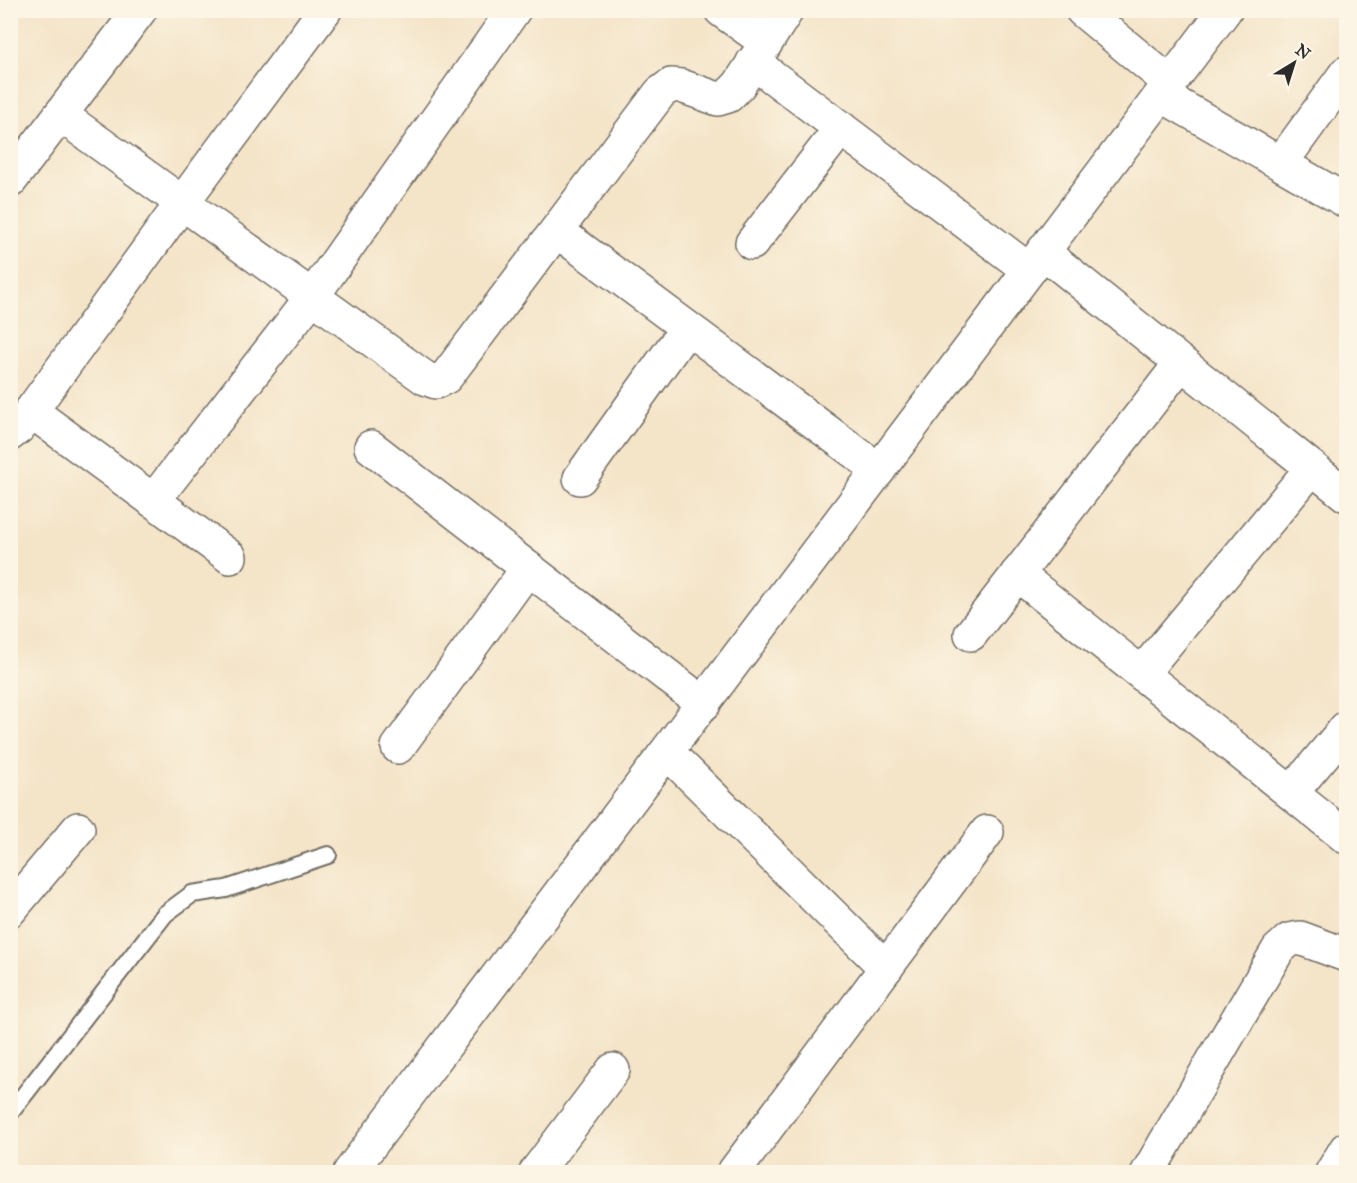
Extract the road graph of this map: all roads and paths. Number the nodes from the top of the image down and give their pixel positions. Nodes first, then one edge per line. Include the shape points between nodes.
1 (140, 10) edge
2 (325, 10) edge
3 (514, 10) edge
4 (721, 10) edge
5 (788, 10) edge
6 (1082, 10) edge
7 (1225, 10) edge
8 (759, 52) junction
9 (1347, 73) edge
10 (1166, 89) junction
11 (62, 116) junction
12 (841, 128) junction
13 (1281, 163) junction
14 (10, 181) edge
15 (1347, 201) edge
16 (182, 203) junction
17 (557, 231) junction
18 (752, 243) dead end
19 (1036, 261) junction
20 (312, 297) junction
21 (687, 328) junction
22 (1181, 363) junction
23 (21, 422) edge
24 (371, 447) dead end
25 (1312, 468) junction
26 (879, 470) junction
27 (580, 478) dead end
28 (1347, 495) edge
29 (153, 501) junction
30 (230, 556) dead end
31 (528, 568) junction
32 (1017, 574) junction
33 (971, 634) dead end
34 (1142, 674) junction
35 (704, 704) junction
36 (1347, 728) edge
37 (398, 747) dead end
38 (667, 752) junction
39 (1291, 793) junction
40 (78, 829) dead end
41 (987, 832) dead end
42 (1347, 837) edge
43 (328, 855) dead end
44 (15, 889) edge
45 (1347, 955) edge
46 (886, 968) junction
47 (613, 1070) dead end
48 (10, 1113) edge
49 (1347, 1149) edge
50 (350, 1173) edge
51 (536, 1173) edge
52 (734, 1173) edge
53 (1148, 1173) edge
54 (1332, 1173) edge

1 - 11 street
2 - 16 street
3 - 20 street
4 - 8 street
5 - 8 street
6 - 10 street
7 - 10 street
8 - 12 street
8 - 17 street via 728,96 718,99 671,85 660,93
9 - 13 street
10 - 13 street
10 - 19 street
11 - 14 street
11 - 16 street
12 - 18 street
12 - 19 street
13 - 15 street
16 - 20 street
16 - 23 street
17 - 20 street via 446,377 436,382
17 - 21 street
19 - 22 street
19 - 26 street
20 - 29 street
21 - 26 street
21 - 27 street
22 - 25 street
22 - 32 street
23 - 29 street
24 - 31 street
25 - 28 street
25 - 34 street
26 - 35 street
29 - 30 street
31 - 35 street
31 - 37 street
32 - 33 street
32 - 34 street
34 - 39 street
35 - 38 street
36 - 39 street
38 - 46 street
38 - 50 street
39 - 42 street
40 - 44 street
41 - 46 street
43 - 48 lane via 226,889 192,894 165,914
45 - 53 street via 1300,938 1289,940 1278,950
46 - 52 street
47 - 51 street
49 - 54 street

